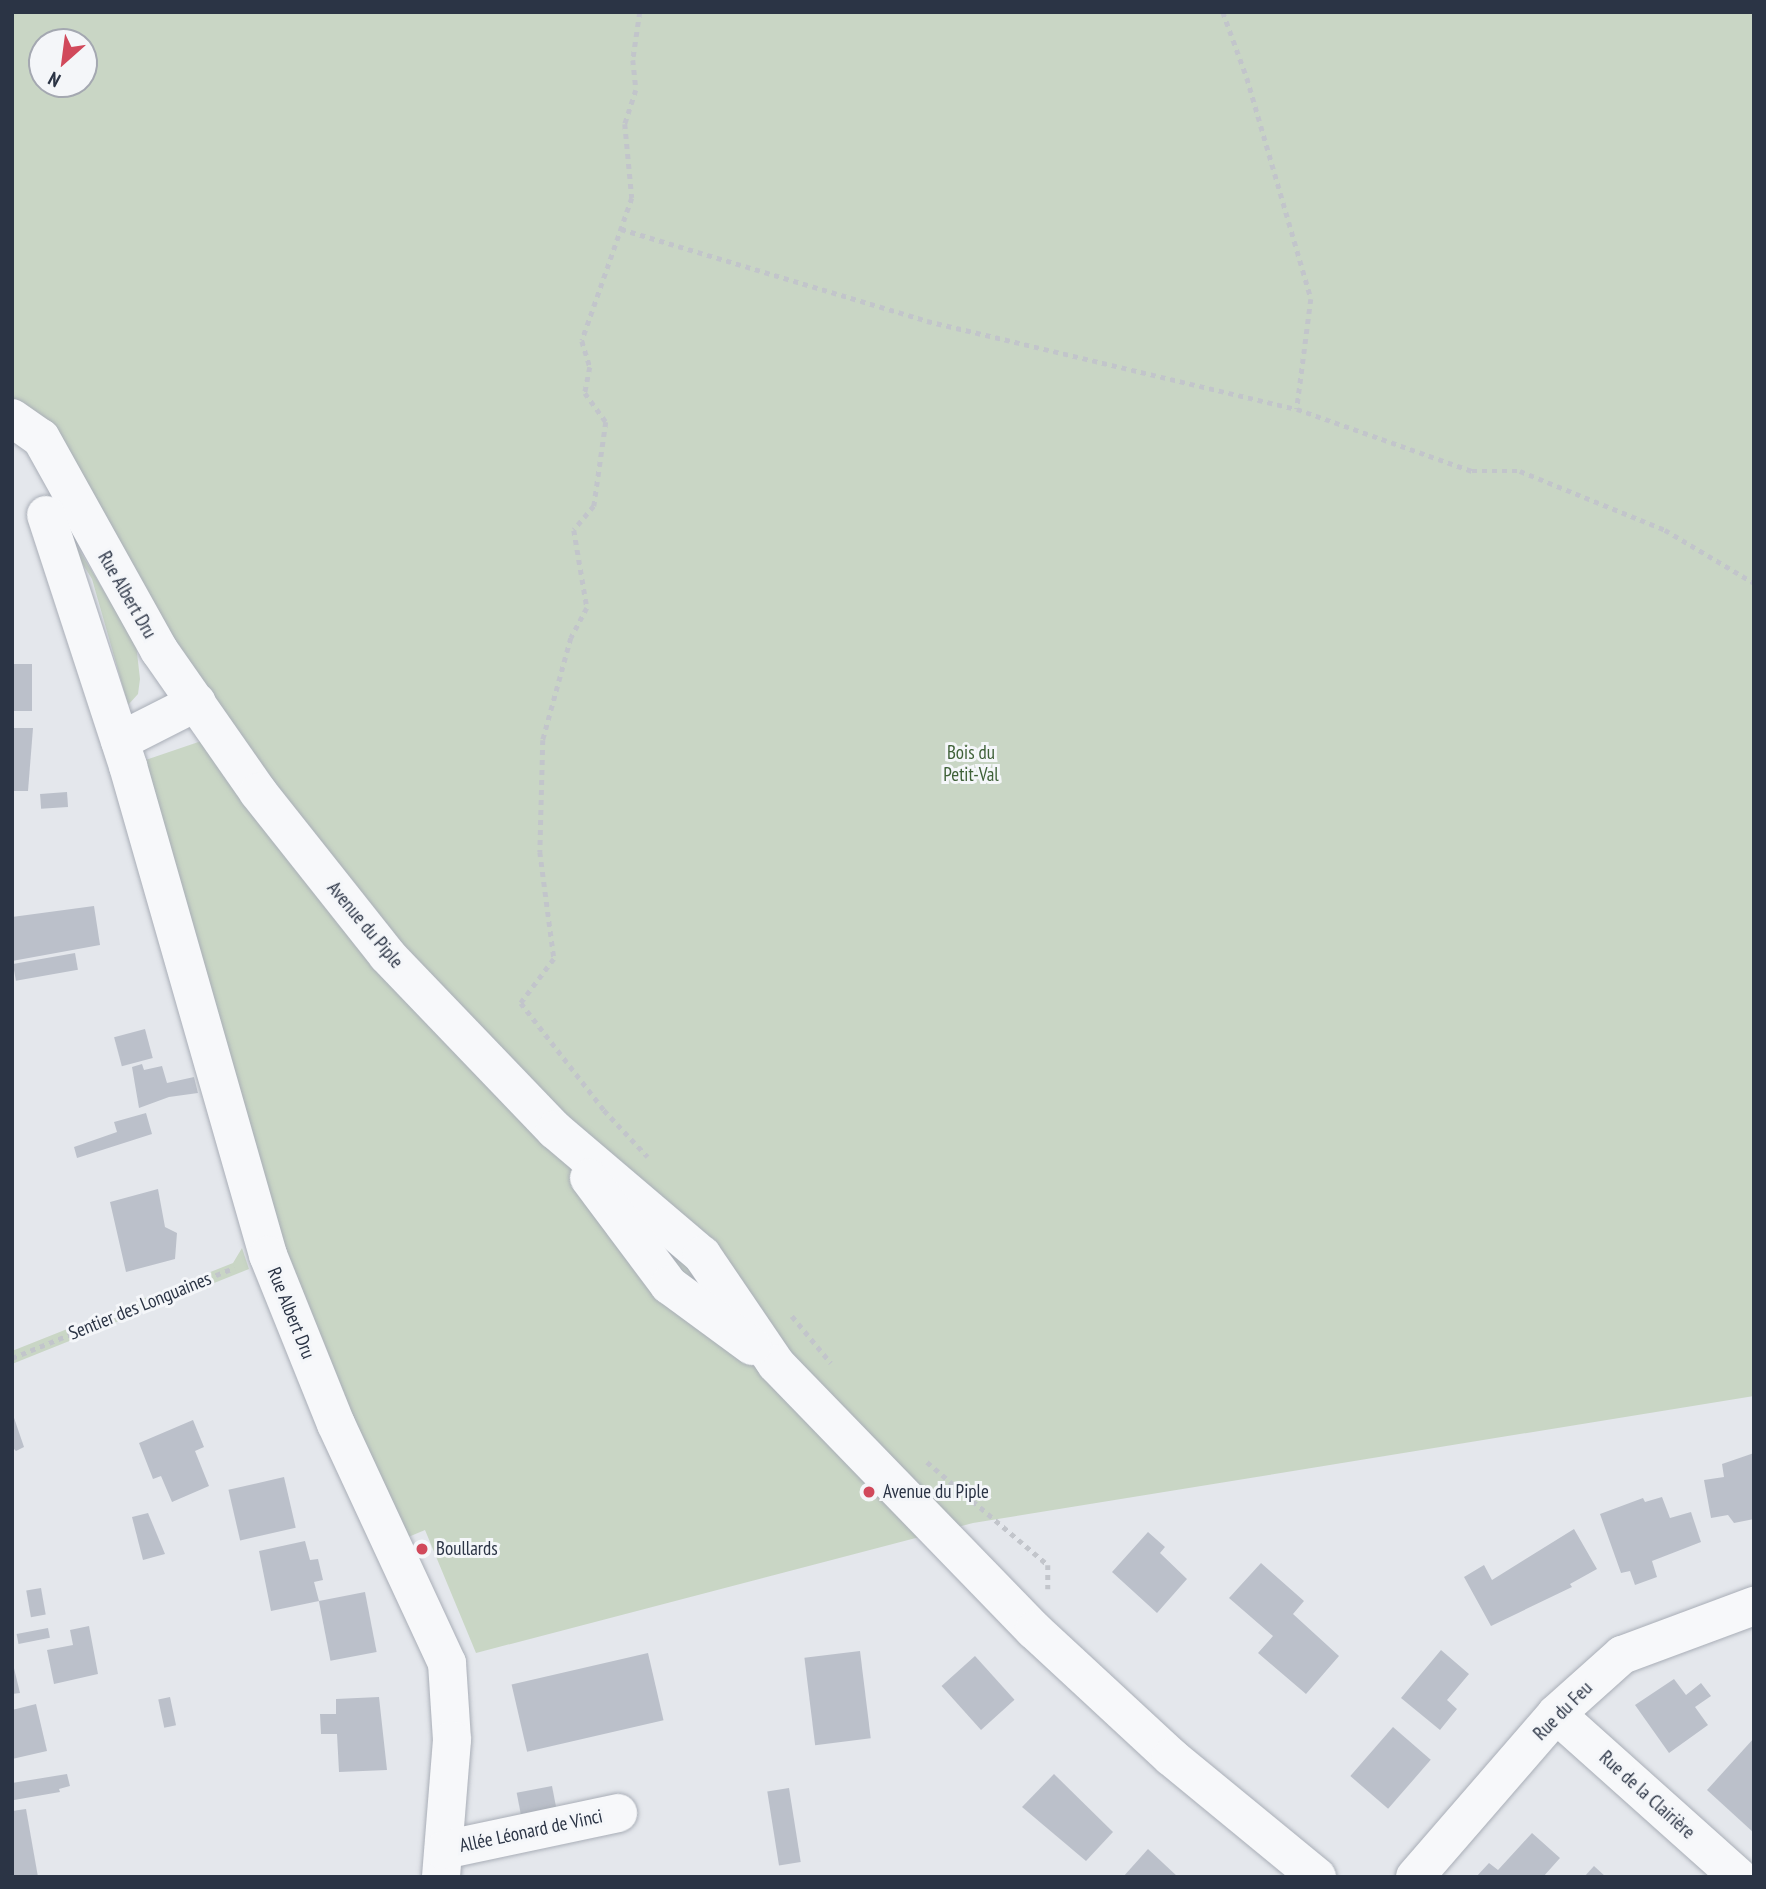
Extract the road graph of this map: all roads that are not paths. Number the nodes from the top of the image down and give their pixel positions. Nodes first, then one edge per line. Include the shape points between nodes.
1 (12, 418) edge
2 (47, 515) dead end
3 (197, 702) junction
4 (120, 741) junction
5 (1754, 1606) edge
6 (1556, 1714) junction
7 (618, 1813) dead end
8 (442, 1863) edge
9 (1317, 1877) edge
10 (1415, 1877) edge
11 (1738, 1877) edge

1 - 3 street, Rue Albert Dru via 41,438 159,650
2 - 4 street, Rue Albert Dru
3 - 4 street
3 - 9 street, Avenue du Piple via 258,792 387,955 555,1130 702,1255 776,1364 1034,1630 1171,1757
4 - 8 street, Rue Albert Dru via 268,1255 336,1424 447,1663 453,1740
5 - 6 street, Rue du Feu via 1622,1655
6 - 10 street, Rue du Feu
6 - 11 street, Rue de la Clairière
7 - 8 street, Allée Léonard de Vinci

